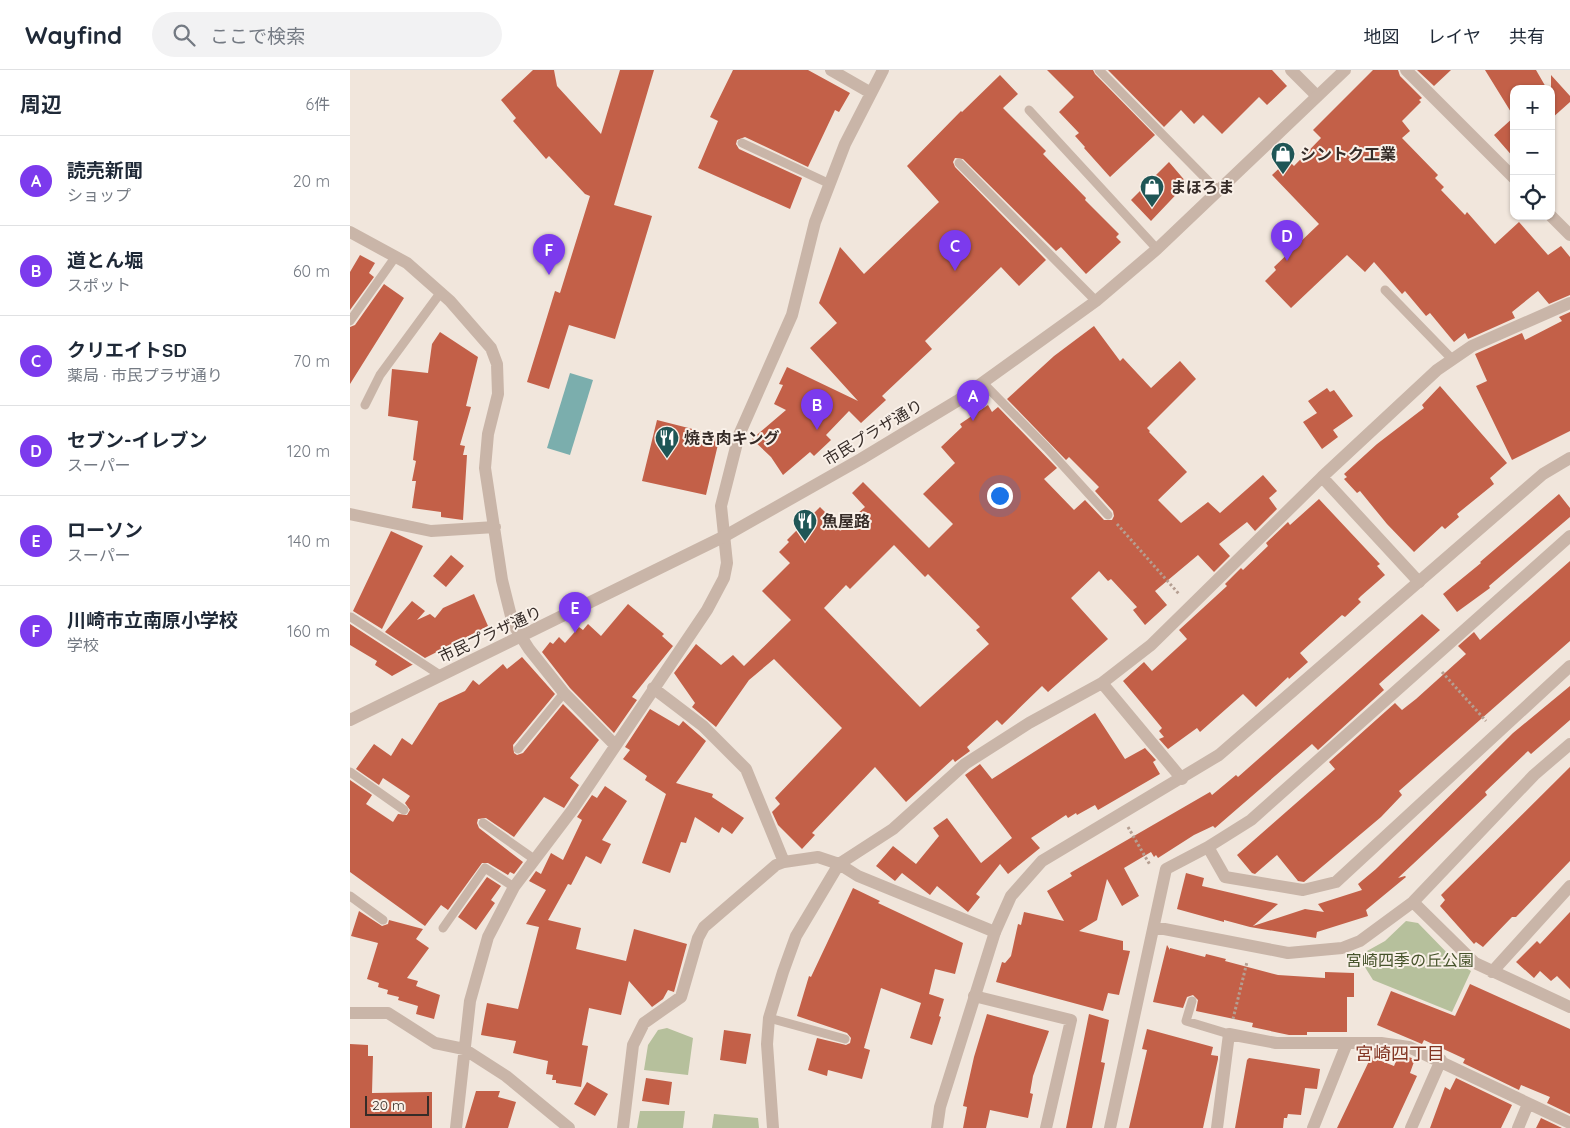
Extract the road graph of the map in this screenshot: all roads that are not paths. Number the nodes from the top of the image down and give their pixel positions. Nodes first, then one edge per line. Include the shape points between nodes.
1 (831, 70) edge
2 (883, 70) edge
3 (1099, 70) edge
4 (1292, 70) edge
5 (1345, 70) edge
6 (1406, 70) edge
7 (871, 94) junction
8 (1317, 96) junction
9 (1029, 110) dead end
10 (742, 143) dead end
11 (959, 163) dead end
12 (1511, 175) edge
13 (830, 184) junction
14 (1218, 192) junction
15 (1555, 220) edge
16 (350, 232) edge
17 (1570, 235) edge
18 (1158, 249) junction
19 (396, 256) junction
20 (1385, 290) dead end
21 (441, 292) junction
22 (1096, 301) junction
23 (1569, 304) edge
24 (350, 321) edge
25 (1452, 359) junction
26 (983, 384) junction
27 (365, 405) dead end
28 (1570, 458) edge
29 (1322, 477) junction
30 (350, 514) edge
31 (1108, 515) road end
32 (495, 527) junction
33 (726, 536) junction
34 (1570, 536) edge
35 (1419, 582) junction
36 (351, 617) dead end
37 (521, 638) junction
38 (1570, 666) edge
39 (440, 675) junction
40 (1102, 683) junction
41 (653, 688) junction
42 (564, 693) junction
43 (350, 720) edge
44 (1570, 744) edge
45 (615, 745) junction
46 (518, 749) dead end
47 (350, 772) edge
48 (1182, 779) junction
49 (404, 810) dead end
50 (483, 823) dead end
51 (1208, 847) junction
52 (534, 859) junction
53 (784, 862) junction
54 (839, 864) junction
55 (1570, 886) edge
56 (514, 887) junction
57 (350, 896) edge
58 (1414, 902) junction
59 (383, 920) dead end
60 (1154, 927) junction
61 (442, 928) dead end
62 (995, 932) junction
63 (1492, 972) junction
64 (974, 996) junction
65 (1192, 1001) dead end
66 (1570, 1007) edge
67 (350, 1013) edge
68 (769, 1018) junction
69 (1229, 1034) junction
70 (844, 1039) dead end
71 (1347, 1043) junction
72 (464, 1049) junction
73 (1441, 1060) junction
74 (1528, 1104) junction
75 (1570, 1122) edge
76 (456, 1128) edge
77 (569, 1128) edge
78 (623, 1128) edge
79 (773, 1128) edge
80 (937, 1128) edge
81 (1046, 1128) edge
82 (1110, 1128) edge
83 (1217, 1128) edge
84 (1313, 1128) edge
85 (1411, 1128) edge
86 (1518, 1128) edge

1 - 7 street
2 - 7 street
3 - 14 lane
4 - 8 street
5 - 8 street, 市民プラザ通り
6 - 12 street
7 - 13 street via 844,144
8 - 14 street, 市民プラザ通り
9 - 18 lane
10 - 13 lane
11 - 22 lane
13 - 33 street via 816,222 792,315 739,436 729,468 721,506
14 - 18 street, 市民プラザ通り
15 - 17 street
16 - 19 street
18 - 22 street, 市民プラザ通り
19 - 21 street
19 - 24 lane
20 - 25 lane
21 - 27 lane via 380,374
21 - 32 street via 491,348 497,364 498,394 488,434 485,468
22 - 26 street, 市民プラザ通り
23 - 25 street via 1472,346
25 - 29 street
26 - 31 lane
26 - 33 street, 市民プラザ通り
28 - 35 street via 1543,474
29 - 35 street
29 - 40 street via 1151,646
30 - 32 street via 431,531
32 - 37 street via 508,605
33 - 37 street, 市民プラザ通り
33 - 41 street via 727,563 718,592
34 - 51 street via 1252,820
35 - 48 street via 1241,737
36 - 39 lane
37 - 39 street, 市民プラザ通り
37 - 42 street
38 - 51 street via 1336,882 1304,890 1225,877
39 - 43 street, 市民プラザ通り
40 - 48 street
40 - 54 street via 1029,723 965,764 893,829
41 - 45 street
41 - 53 street via 703,726 746,769
42 - 45 street
42 - 46 lane
44 - 58 street via 1534,775
45 - 52 street via 573,809
47 - 49 lane
48 - 62 street via 1042,861 1011,896
50 - 52 lane
51 - 60 street via 1166,868
52 - 56 street
53 - 54 street via 818,857
53 - 78 street via 776,865 704,927 681,997 644,1023 633,1045
54 - 62 street via 858,876
54 - 68 street via 796,936
55 - 63 street
56 - 61 lane via 485,868
56 - 72 street via 488,937 470,1001
57 - 59 lane
58 - 60 street via 1360,941 1342,948 1288,953
58 - 63 street via 1453,944 1475,963
60 - 82 street
62 - 64 street
63 - 66 street
64 - 80 street via 940,1107
64 - 81 street via 1070,1020
65 - 69 lane via 1186,1022
67 - 72 street via 388,1014 435,1043
68 - 70 lane
68 - 79 street via 766,1044
69 - 71 street via 1276,1043
69 - 83 street
71 - 73 street via 1409,1047
71 - 84 street
72 - 76 street
72 - 77 street via 506,1076
73 - 74 street
73 - 85 street
74 - 75 street
74 - 86 street

